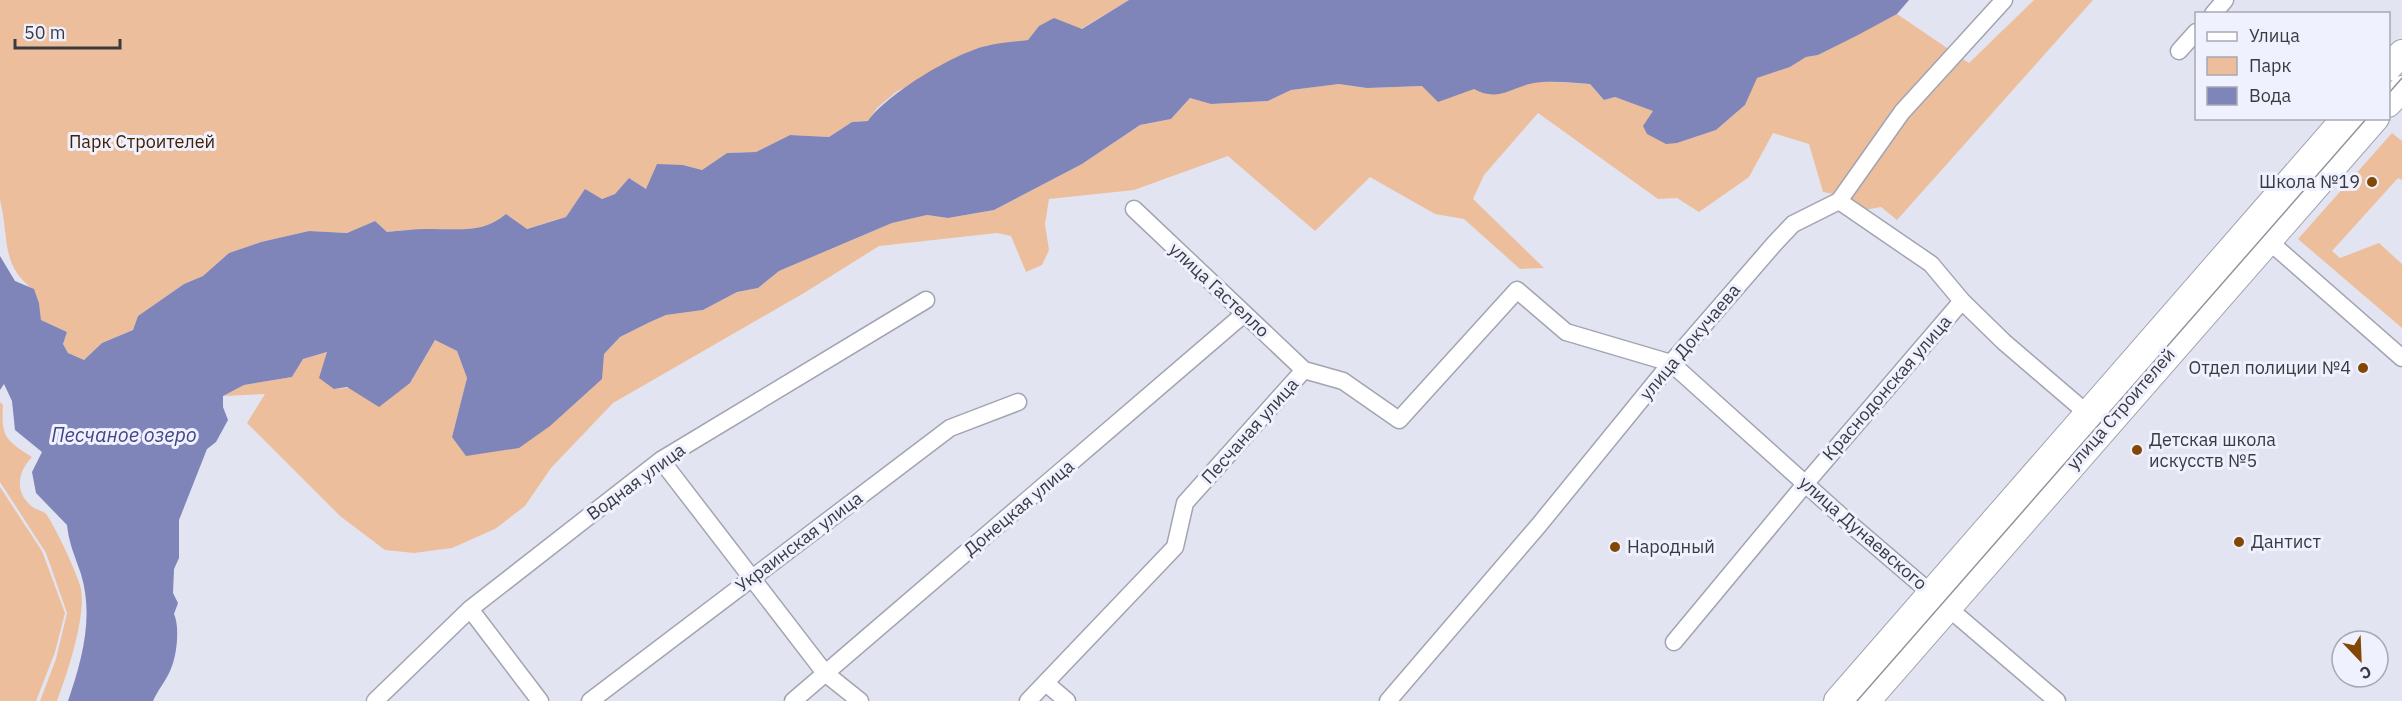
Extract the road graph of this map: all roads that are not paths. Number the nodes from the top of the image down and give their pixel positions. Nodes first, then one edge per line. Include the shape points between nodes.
1 (2004, 0) edge
2 (2225, 0) edge
3 (2215, 12) edge
4 (2195, 33) edge
5 (2179, 51) dead end
6 (2402, 53) edge
7 (2390, 66) edge
8 (2402, 89) edge
9 (2390, 102) edge
10 (2343, 120) edge
11 (2374, 120) edge
12 (2297, 191) junction
13 (1839, 201) junction
14 (1134, 209) dead end
15 (2260, 234) junction
16 (926, 300) dead end
17 (1962, 301) junction
18 (1244, 314) junction
19 (2402, 358) edge
20 (1671, 363) junction
21 (1304, 370) junction
22 (1018, 402) dead end
23 (2096, 421) junction
24 (661, 460) junction
25 (1806, 483) junction
26 (750, 578) junction
27 (1940, 600) junction
28 (470, 609) junction
29 (1674, 642) dead end
30 (825, 673) junction
31 (1047, 684) junction
32 (375, 701) edge
33 (540, 701) edge
34 (590, 701) edge
35 (793, 701) edge
36 (860, 701) edge
37 (1028, 701) edge
38 (1067, 701) edge
39 (1388, 701) edge
40 (1837, 701) edge
41 (1867, 701) edge
42 (2057, 701) edge

1 - 13 street, улица Докучаева via 1902,112
2 - 3 street
4 - 5 street
6 - 7 main road
8 - 9 main road
10 - 12 main road, улица Строителей
11 - 12 main road, улица Строителей
12 - 15 main road, улица Строителей
13 - 17 street via 1931,264
13 - 20 street, улица Докучаева via 1793,224
14 - 18 street, улица Гастелло
15 - 19 street
15 - 23 main road, улица Строителей
16 - 24 street, Водная улица
17 - 23 street
17 - 25 street, Краснодонская улица
18 - 21 street, улица Гастелло
18 - 30 street, Донецкая улица
20 - 21 street, Песчаная улица via 1566,332 1517,290 1399,420 1343,381
20 - 25 street, улица Дунаевского
20 - 39 street, улица Докучаева
21 - 31 street, Песчаная улица via 1185,503 1175,546
22 - 26 street, Украинская улица via 950,428
23 - 27 main road, улица Строителей
24 - 26 street
24 - 28 street, Водная улица
25 - 27 street, улица Дунаевского
25 - 29 street, Краснодонская улица
26 - 30 street
26 - 34 street, Украинская улица
27 - 40 main road, улица Строителей
27 - 41 main road, улица Строителей
27 - 42 street, улица Дунаевского
28 - 32 street, Водная улица
28 - 33 street
30 - 35 street, Донецкая улица
30 - 36 street
31 - 37 street, Песчаная улица
31 - 38 street

